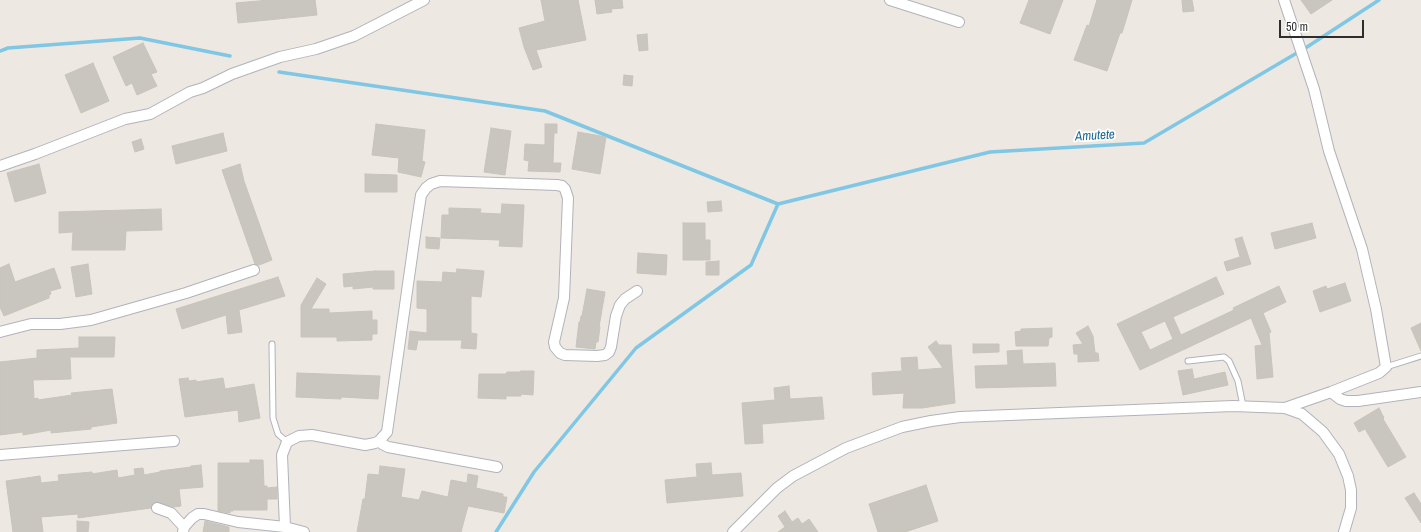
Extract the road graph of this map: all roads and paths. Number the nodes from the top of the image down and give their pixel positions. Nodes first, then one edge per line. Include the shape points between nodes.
1 (424, 0) edge
2 (890, 0) edge
3 (1284, 0) edge
4 (959, 22) dead end
5 (0, 166) edge
6 (254, 270) dead end
7 (637, 291) dead end
8 (0, 332) edge
9 (272, 344) dead end
10 (1421, 356) edge
11 (1188, 361) dead end
12 (1386, 367) junction
13 (1331, 392) junction
14 (1421, 392) edge
15 (1243, 406) junction
16 (1285, 408) junction
17 (174, 441) dead end
18 (379, 441) junction
19 (287, 442) junction
20 (0, 455) edge
21 (497, 467) dead end
22 (157, 508) dead end
23 (285, 528) junction
24 (184, 530) edge
25 (304, 532) edge
26 (733, 532) edge
27 (1344, 532) edge

1 - 5 street via 354,36 232,74 190,92 150,114 125,119
2 - 4 street
3 - 12 street via 1310,79 1329,151 1362,249
6 - 8 street via 186,293 91,320 31,324
7 - 18 street via 620,305 609,352 597,356 560,353 554,347 554,342 564,298 568,198 565,189 557,185 440,181 431,184 421,195 388,427 384,437
9 - 19 lane via 273,418 278,434
10 - 12 lane
11 - 15 lane via 1224,357 1229,361 1238,381
12 - 13 street via 1379,373
13 - 14 street via 1346,402
13 - 16 street
15 - 16 street
15 - 26 street via 960,417 902,427 846,448 793,476
16 - 27 street via 1302,414 1322,432 1339,454 1351,490 1351,508
17 - 20 street
18 - 19 street via 365,445 312,435 299,436
18 - 21 street via 392,448
19 - 23 street via 282,455
22 - 24 street via 171,513
23 - 24 street via 198,514
23 - 25 street

